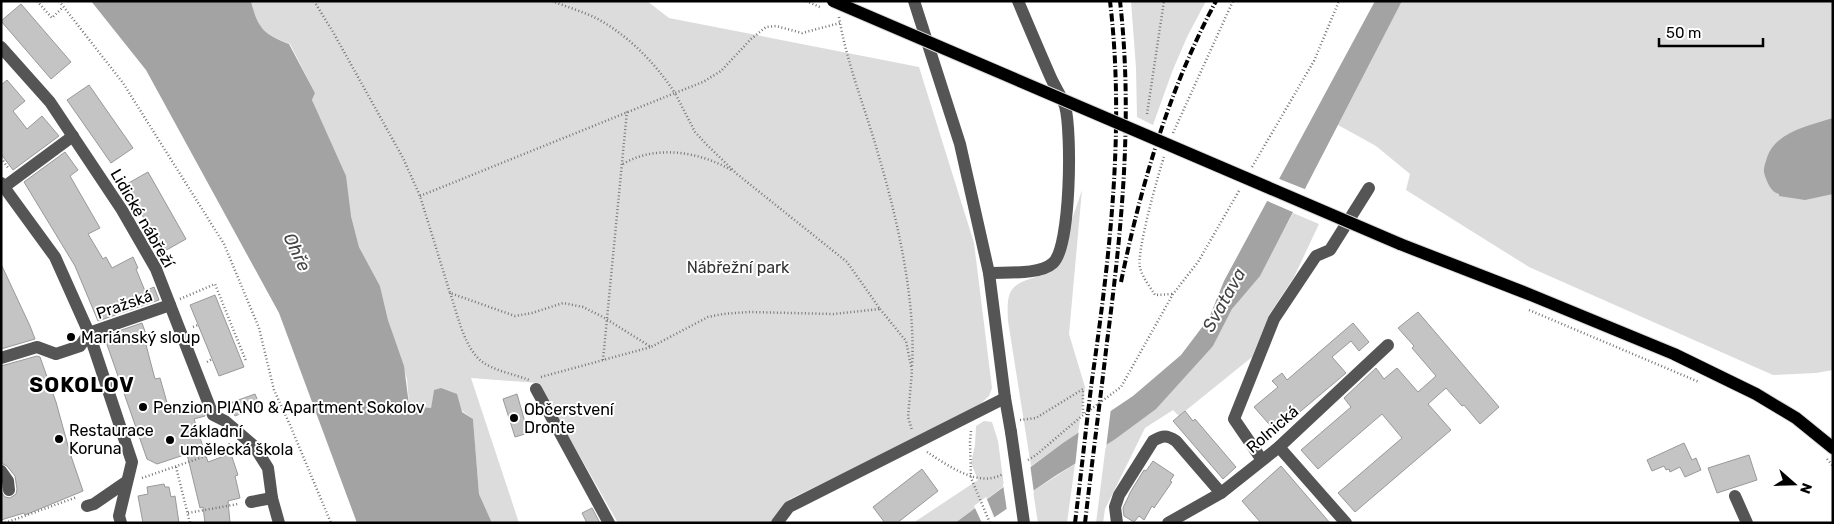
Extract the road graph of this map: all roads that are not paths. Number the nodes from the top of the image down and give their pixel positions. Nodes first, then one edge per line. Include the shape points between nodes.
1 (914, 1) edge
2 (1018, 1) edge
3 (830, 6) edge
4 (1, 47) edge
5 (73, 136) junction
6 (3, 185) edge
7 (1369, 188) dead end
8 (989, 273) junction
9 (174, 302) junction
10 (89, 333) junction
11 (1388, 345) dead end
12 (1, 358) edge
13 (535, 382) road end
14 (1005, 398) junction
15 (1279, 447) junction
16 (1829, 452) edge
17 (1262, 460) junction
18 (1, 471) edge
19 (126, 482) junction
20 (9, 490) dead end
21 (1220, 493) junction
22 (1735, 496) dead end
23 (272, 498) junction
24 (251, 502) road end
25 (90, 505) road end
26 (121, 523) edge
27 (279, 523) edge
28 (609, 523) edge
29 (777, 523) edge
30 (1024, 523) edge
31 (1116, 523) edge
32 (1168, 523) edge
33 (1346, 523) edge
34 (1746, 523) edge

1 - 8 street via 960,144
2 - 8 street via 1065,107 1069,156 1067,216 1060,252 1054,263 1030,271
3 - 16 main road, bridge via 1400,244 1674,354 1756,394 1796,418
4 - 5 street, Lidické nábřeží via 50,102
5 - 6 street
5 - 9 street, Lidické nábřeží via 122,210
6 - 10 street via 55,257
7 - 17 street via 1330,250 1316,256 1274,319 1262,347 1234,419
8 - 14 street
9 - 10 street, Pražská
9 - 23 street, Lidické nábřeží via 213,416 225,421 254,446 268,468
10 - 12 street via 80,346 56,354 37,348
10 - 19 street via 132,462
11 - 15 street, Rolnická
13 - 28 street
14 - 29 street via 789,507
14 - 30 street, bridge
15 - 17 street, Rolnická
15 - 33 street
17 - 21 street, Rolnická
18 - 20 street via 8,481
19 - 25 street
19 - 26 street via 119,516
21 - 31 street via 1176,441 1168,435 1161,436 1153,441 1119,495 1115,507
21 - 32 street, Rolnická
22 - 34 street
23 - 24 street
23 - 27 street, Lidické nábřeží

